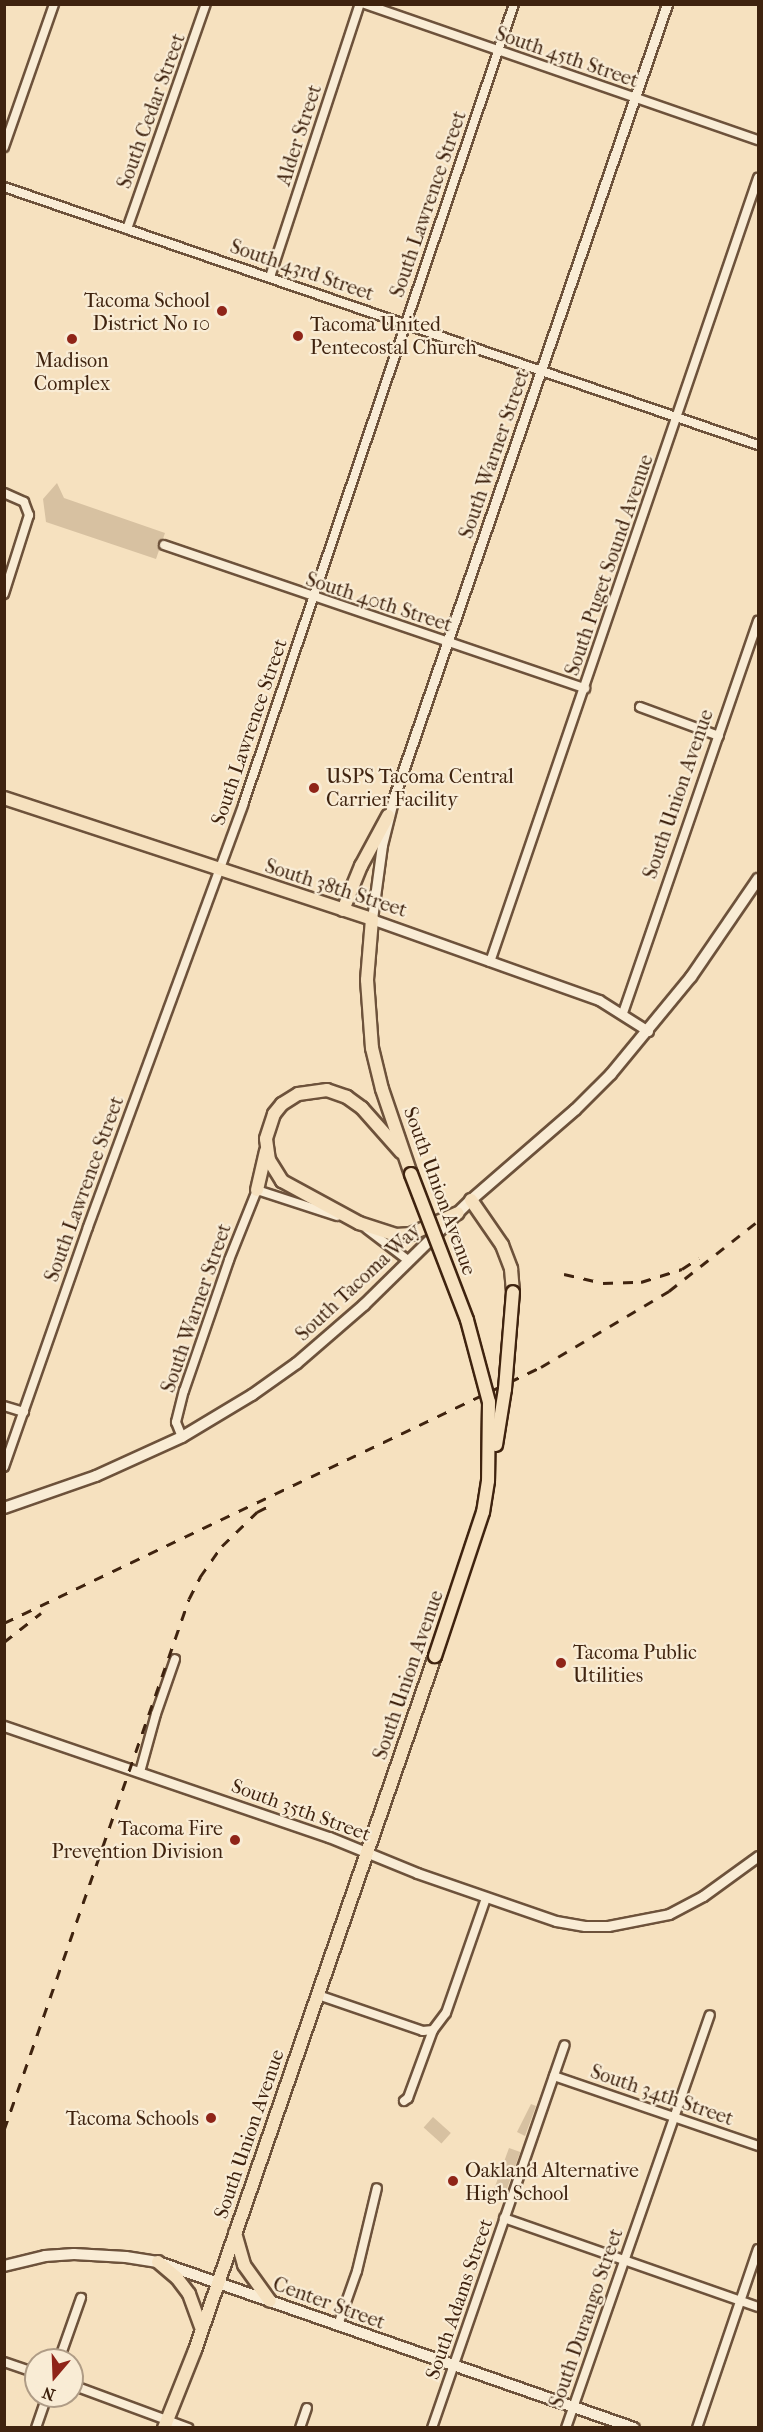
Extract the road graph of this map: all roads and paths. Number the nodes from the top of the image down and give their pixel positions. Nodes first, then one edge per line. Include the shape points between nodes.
1 (54, 4) edge
2 (206, 4) edge
3 (360, 4) edge
4 (365, 4) edge
5 (514, 4) edge
6 (667, 4) edge
7 (498, 51) junction
8 (636, 99) junction
9 (759, 140) edge
10 (4, 147) edge
11 (759, 178) edge
12 (4, 187) edge
13 (127, 229) junction
14 (270, 277) junction
15 (405, 323) junction
16 (543, 370) junction
17 (677, 417) junction
18 (759, 445) edge
19 (4, 493) edge
20 (164, 545) dead end
21 (4, 594) edge
22 (312, 597) junction
23 (759, 621) edge
24 (447, 641) junction
25 (585, 688) junction
26 (640, 707) dead end
27 (719, 736) junction
28 (4, 798) edge
29 (388, 816) junction
30 (219, 870) junction
31 (759, 879) edge
32 (343, 910) junction
33 (372, 919) junction
34 (490, 962) junction
35 (623, 1013) junction
36 (648, 1031) junction
37 (266, 1150) junction
38 (405, 1158) junction
39 (257, 1190) junction
40 (471, 1200) junction
41 (458, 1213) junction
42 (359, 1223) junction
43 (409, 1261) junction
44 (4, 1406) edge
45 (24, 1412) junction
46 (182, 1437) junction
47 (4, 1467) edge
48 (488, 1481) junction
49 (4, 1508) edge
50 (175, 1659) dead end
51 (4, 1726) edge
52 (140, 1772) junction
53 (367, 1852) junction
54 (759, 1856) edge
55 (486, 1898) junction
56 (318, 1995) junction
57 (710, 2016) dead end
58 (433, 2030) junction
59 (565, 2046) dead end
60 (554, 2076) junction
61 (404, 2100) dead end
62 (673, 2116) junction
63 (759, 2146) edge
64 (377, 2188) dead end
65 (504, 2218) junction
66 (235, 2232) junction
67 (759, 2249) edge
68 (623, 2260) junction
69 (158, 2262) junction
70 (4, 2266) edge
71 (218, 2282) junction
72 (81, 2298) dead end
73 (270, 2301) junction
74 (740, 2301) junction
75 (759, 2307) edge
76 (338, 2325) junction
77 (202, 2329) junction
78 (63, 2348) edge
79 (4, 2362) edge
80 (454, 2366) junction
81 (24, 2369) edge
82 (84, 2390) edge
83 (573, 2407) junction
84 (43, 2408) edge
85 (307, 2408) dead end
86 (166, 2424) edge
87 (36, 2427) edge
88 (188, 2427) edge
89 (300, 2427) edge
90 (432, 2427) edge
91 (566, 2427) edge
92 (634, 2427) edge
93 (697, 2427) edge

1 - 10 street
2 - 13 street, South Cedar Street
3 - 14 street, Alder Street
4 - 7 street, South 45th Street
5 - 7 street, South Lawrence Street
6 - 8 street, South Warner Street
7 - 8 street, South 45th Street
7 - 15 street, South Lawrence Street
8 - 9 street, South 45th Street
8 - 16 street, South Warner Street
11 - 17 street, South Puget Sound Avenue
12 - 13 street, South 43rd Street
13 - 14 street, South 43rd Street
14 - 15 street, South 43rd Street
15 - 16 street, South 43rd Street
15 - 22 street, South Lawrence Street
16 - 17 street, South 43rd Street
16 - 24 street, South Warner Street
17 - 18 street, South 43rd Street
17 - 25 street, South Puget Sound Avenue
19 - 21 street via 22,500 28,507 29,521
20 - 22 street, South 40th Street
22 - 24 street, South 40th Street
22 - 30 street, South Lawrence Street
23 - 27 street, South Union Avenue
24 - 25 street, South 40th Street
24 - 29 street, South Warner Street
25 - 34 street, South Puget Sound Avenue
26 - 27 street
27 - 35 street, South Union Avenue
28 - 30 main road, South 38th Street
29 - 32 main road
29 - 33 street, South Warner Street
30 - 32 main road, South 38th Street
30 - 45 street, South Lawrence Street
31 - 36 main road, South Tacoma Way
32 - 33 main road, South 38th Street
33 - 34 street, South 38th Street
33 - 38 main road, South Union Avenue via 367,980 372,1048
34 - 35 street, South 38th Street via 599,1000
35 - 36 street, South 38th Street
36 - 40 main road, South Tacoma Way via 575,1110
37 - 38 main road via 269,1127 282,1104 298,1094 317,1090 353,1101
37 - 39 main road
37 - 42 main road via 282,1180
38 - 48 main road, South Union Avenue, bridge via 481,1363 489,1402
39 - 42 street
39 - 46 street, South Warner Street via 184,1391 177,1422
40 - 41 main road, South Tacoma Way
40 - 48 main road, bridge via 502,1245 511,1269 513,1292 505,1389
41 - 42 main road via 411,1234 396,1235
41 - 43 main road, South Tacoma Way
42 - 43 street
43 - 46 main road, South Tacoma Way via 297,1363
44 - 45 street
45 - 47 street, South Lawrence Street
46 - 49 main road, South Tacoma Way via 96,1476
48 - 53 main road, South Union Avenue, bridge via 474,1540
50 - 52 street
51 - 52 street, South 35th Street
52 - 53 street, South 35th Street
53 - 55 street, South 35th Street
53 - 56 main road, South Union Avenue
54 - 55 street, South 35th Street via 703,1896 669,1914 628,1923 585,1926 556,1922
55 - 58 street via 446,2013
56 - 58 street via 423,2031
56 - 66 main road, South Union Avenue
57 - 62 street, South Durango Street
58 - 61 street
59 - 60 street, South Adams Street
60 - 62 street, South 34th Street
60 - 65 street, South Adams Street
62 - 63 street, South 34th Street
62 - 68 street, South Durango Street
64 - 76 street via 357,2271
65 - 68 street
65 - 80 street, South Adams Street
66 - 71 main road, South Union Avenue
66 - 73 main road via 244,2265
67 - 74 street
68 - 74 street
68 - 83 street, South Durango Street
69 - 70 main road, Center Street via 74,2254
69 - 71 main road, Center Street
69 - 77 main road via 189,2294
71 - 73 main road, Center Street
71 - 77 main road, South Union Avenue
72 - 78 street
73 - 76 main road, Center Street
74 - 75 street
74 - 93 street
76 - 80 main road, Center Street
77 - 86 main road, South Union Avenue
79 - 81 street
80 - 83 main road, Center Street
80 - 90 street, South Adams Street
82 - 86 street
83 - 91 street, South Durango Street
83 - 92 main road, Center Street
84 - 87 street
85 - 89 street
86 - 88 street

